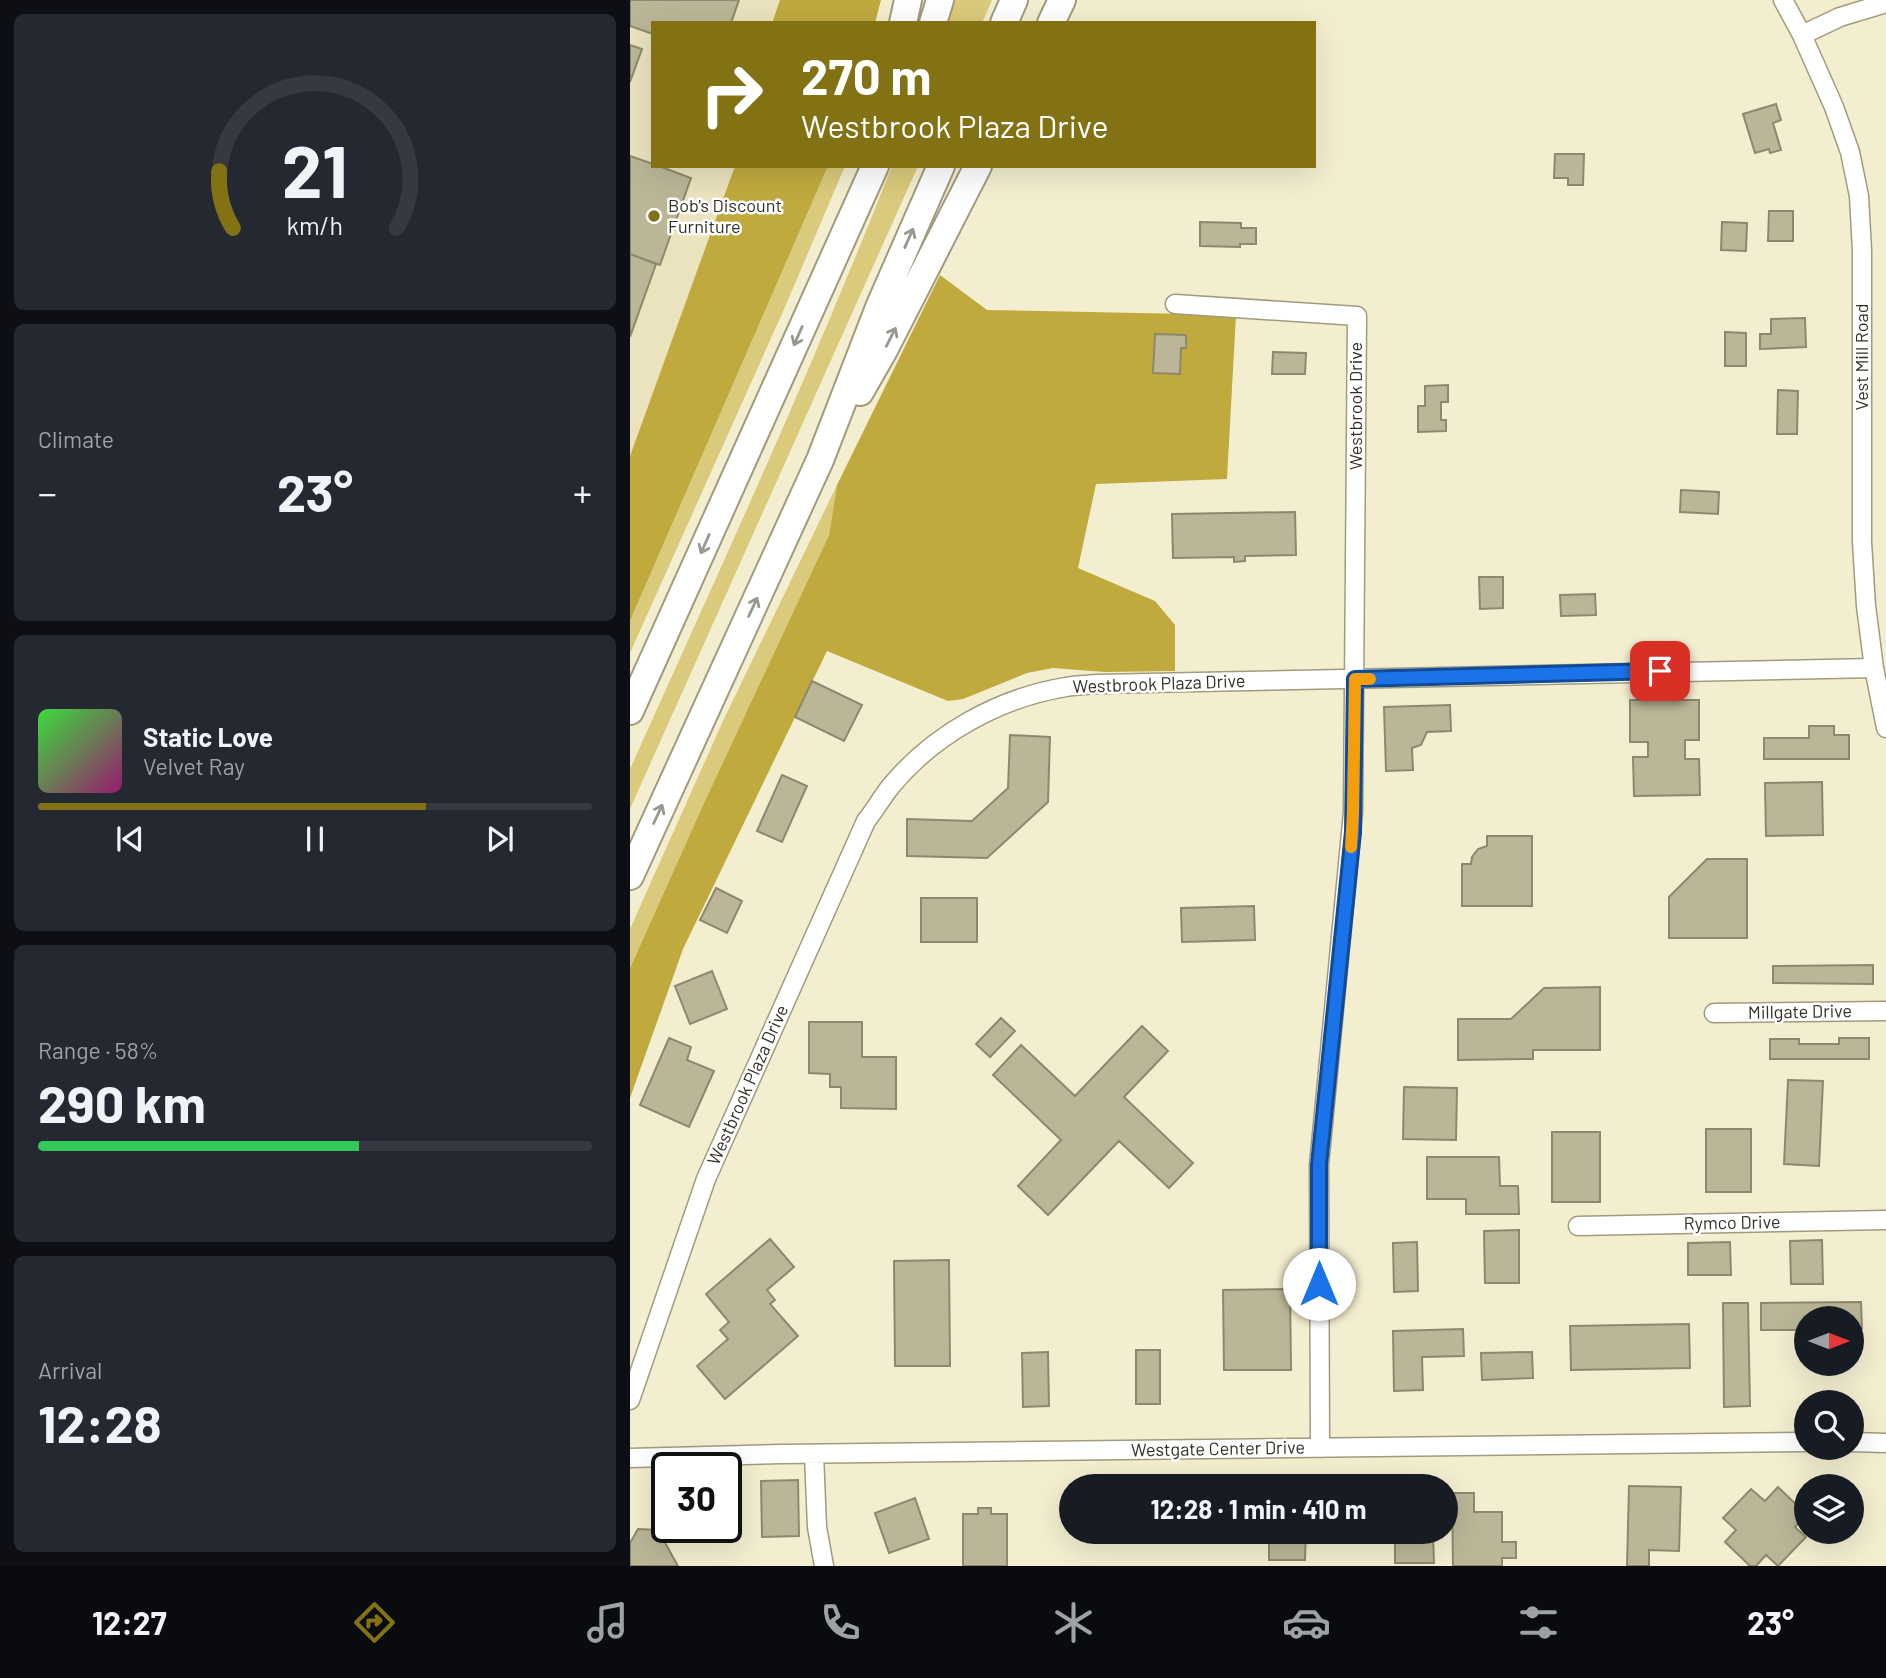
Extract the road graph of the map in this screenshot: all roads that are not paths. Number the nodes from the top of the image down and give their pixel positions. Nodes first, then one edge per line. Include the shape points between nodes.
1 (908, 0) edge
2 (940, 0) edge
3 (1014, 0) edge
4 (1062, 0) edge
5 (1783, 0) edge
6 (1886, 3) edge
7 (903, 21) edge
8 (934, 21) edge
9 (1005, 21) edge
10 (1052, 21) edge
11 (1802, 35) junction
12 (861, 168) edge
13 (874, 168) edge
14 (940, 168) edge
15 (977, 168) edge
16 (826, 274) junction
17 (1175, 304) dead end
18 (820, 460) junction
19 (1874, 668) junction
20 (1355, 679) junction
21 (630, 711) edge
22 (1886, 728) edge
23 (630, 876) edge
24 (1886, 1011) edge
25 (1714, 1013) dead end
26 (1886, 1220) edge
27 (1578, 1226) dead end
28 (630, 1400) edge
29 (1794, 1442) edge
30 (1864, 1442) edge
31 (1886, 1443) edge
32 (1320, 1448) junction
33 (814, 1454) junction
34 (630, 1458) edge
35 (824, 1566) edge

1 - 7 highway
2 - 8 highway
3 - 9 highway
4 - 10 highway
5 - 11 street, Vest Mill Road
6 - 11 street
11 - 19 street, Vest Mill Road via 1850,152 1858,195 1863,251 1862,542
12 - 16 highway
13 - 16 highway
18 -> 14 highway
18 -> 15 highway via 884,350
16 -> 21 highway
17 - 20 street, Westbrook Drive via 1357,316
23 -> 18 highway
19 - 20 street, Westbrook Plaza Drive
19 - 22 street, Vest Mill Road
20 - 28 street, Westbrook Plaza Drive via 1065,687 1022,697 978,716 911,765 866,821 710,1170
20 - 32 street via 1353,832 1319,1165
24 - 25 street, Millgate Drive
26 - 27 street, Rymco Drive
29 - 32 street, Westgate Center Drive
30 - 31 street
32 - 33 street, Westgate Center Drive
33 - 34 street, Westgate Center Drive
33 - 35 street via 817,1527

